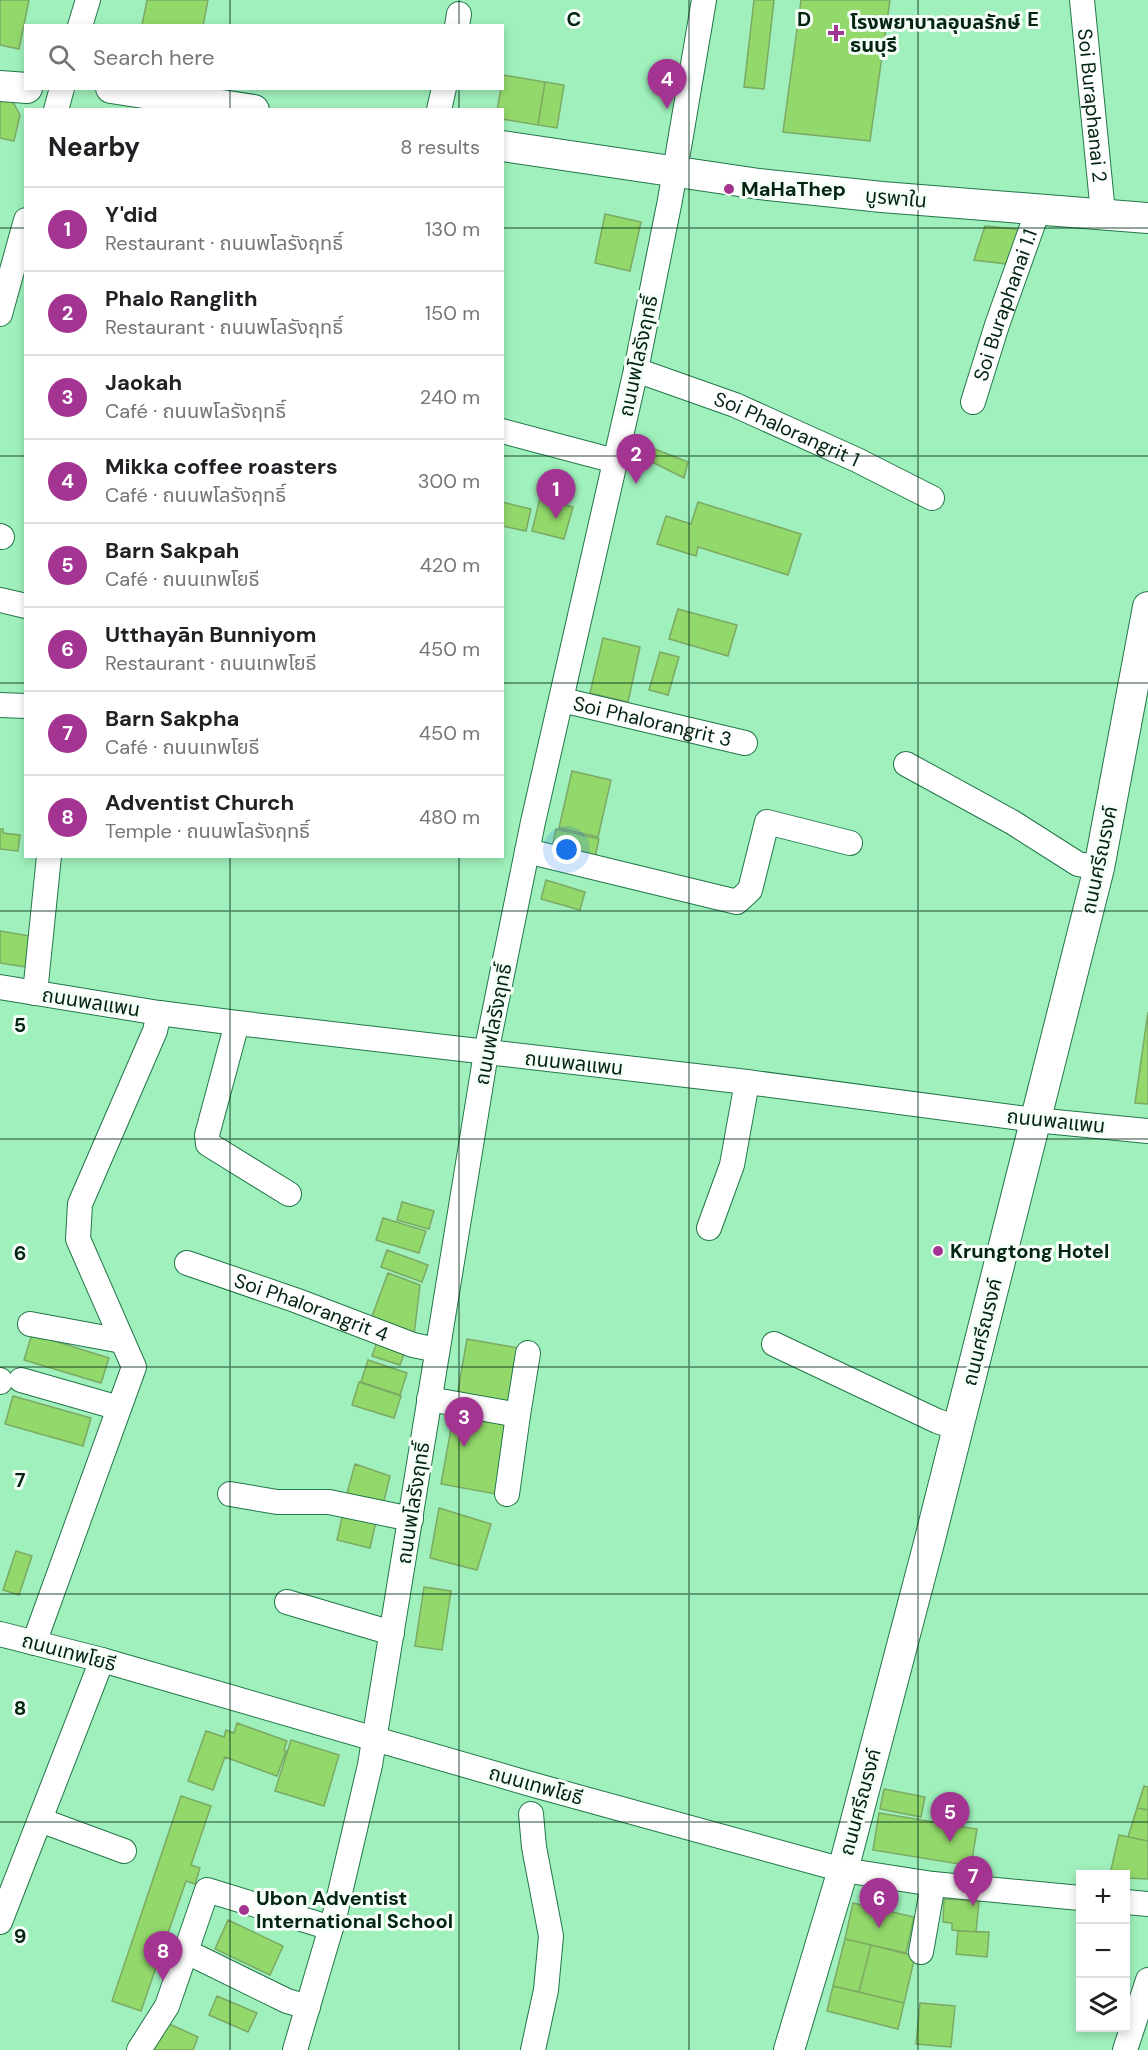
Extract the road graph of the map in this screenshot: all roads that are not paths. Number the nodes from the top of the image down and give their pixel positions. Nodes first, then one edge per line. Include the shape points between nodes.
1 (88, 0) edge
2 (704, 0) edge
3 (1082, 0) edge
4 (82, 24) edge
5 (0, 65) edge
6 (24, 69) edge
7 (0, 86) edge
8 (24, 88) edge
9 (61, 90) edge
10 (124, 90) edge
11 (444, 90) edge
12 (57, 108) edge
13 (241, 108) edge
14 (439, 108) edge
15 (504, 146) edge
16 (675, 171) junction
17 (1038, 210) junction
18 (1103, 213) junction
19 (1148, 218) edge
20 (24, 227) edge
21 (0, 314) edge
22 (636, 370) junction
23 (973, 402) dead end
24 (504, 432) edge
25 (615, 461) junction
26 (932, 498) dead end
27 (0, 600) edge
28 (24, 606) edge
29 (1148, 607) edge
30 (562, 700) junction
31 (0, 705) edge
32 (24, 706) edge
33 (745, 743) dead end
34 (906, 764) dead end
35 (850, 843) dead end
36 (527, 851) junction
37 (49, 858) edge
38 (1099, 868) junction
39 (0, 987) edge
40 (35, 993) junction
41 (159, 1013) junction
42 (237, 1023) junction
43 (486, 1053) junction
44 (747, 1082) junction
45 (1035, 1120) junction
46 (1148, 1131) edge
47 (289, 1194) dead end
48 (708, 1228) dead end
49 (187, 1263) dead end
50 (30, 1324) dead end
51 (122, 1341) junction
52 (774, 1344) dead end
53 (437, 1350) junction
54 (528, 1353) dead end
55 (7, 1381) edge
56 (429, 1399) junction
57 (119, 1408) junction
58 (519, 1415) junction
59 (958, 1428) junction
60 (230, 1494) dead end
61 (507, 1494) dead end
62 (411, 1519) junction
63 (287, 1602) dead end
64 (392, 1633) junction
65 (0, 1634) edge
66 (34, 1643) junction
67 (102, 1660) junction
68 (375, 1738) junction
69 (531, 1814) dead end
70 (40, 1820) junction
71 (124, 1851) dead end
72 (843, 1870) junction
73 (933, 1884) junction
74 (1076, 1898) edge
75 (1130, 1902) edge
76 (1148, 1904) edge
77 (0, 1922) edge
78 (331, 1928) junction
79 (187, 1952) junction
80 (921, 1952) dead end
81 (1148, 1980) edge
82 (308, 2007) junction
83 (139, 2050) edge
84 (296, 2050) edge
85 (533, 2050) edge
86 (789, 2050) edge
87 (1125, 2050) edge

1 - 4 street
2 - 16 street, ถนนพโลรังฤทธิ์
3 - 18 street, Soi Buraphanai 2
5 - 6 main road
7 - 8 main road
9 - 12 street
10 - 13 main road
11 - 14 street
15 - 16 main road, บูรพาใน
16 - 17 main road, บูรพาใน via 759,184
16 - 22 street, ถนนพโลรังฤทธิ์
17 - 18 main road, บูรพาใน
17 - 23 street, Soi Buraphanai 1.1
18 - 19 main road, บูรพาใน
20 - 21 street
22 - 25 street, ถนนพโลรังฤทธิ์
22 - 26 street, Soi Phalorangrit 1 via 735,405
24 - 25 street
25 - 30 street, ถนนพโลรังฤทธิ์
27 - 28 street
29 - 38 main road, ถนนศรีณรงค์
30 - 33 street, Soi Phalorangrit 3
30 - 36 street, ถนนพโลรังฤทธิ์
31 - 32 street
34 - 38 street via 1012,822 1078,864
35 - 36 street via 767,822 750,890 737,902
36 - 43 street, ถนนพโลรังฤทธิ์
37 - 40 street
38 - 45 main road, ถนนศรีณรงค์
39 - 40 street, ถนนพลแพน
40 - 41 street, ถนนพลแพน
41 - 42 street, ถนนพลแพน
41 - 51 street via 155,1031 80,1204 78,1239
42 - 43 street, ถนนพลแพน
42 - 47 street via 207,1135 208,1144
43 - 44 street, ถนนพลแพน
43 - 53 street, ถนนพโลรังฤทธิ์
44 - 45 street, ถนนพลแพน
44 - 48 street via 732,1165
45 - 46 street, ถนนพลแพน
45 - 59 main road, ถนนศรีณรงค์
49 - 53 street, Soi Phalorangrit 4 via 412,1345
50 - 51 street
51 - 57 street via 134,1367
52 - 59 street
53 - 56 street, ถนนพโลรังฤทธิ์
54 - 58 street
55 - 57 street
56 - 58 street
56 - 62 street, ถนนพโลรังฤทธิ์
57 - 66 street
58 - 61 street
59 - 72 main road, ถนนศรีณรงค์
60 - 62 street via 277,1502 329,1502
62 - 64 street, ถนนพโลรังฤทธิ์
63 - 64 street
64 - 68 street, ถนนพโลรังฤทธิ์
65 - 66 street, ถนนเทพโยธี
66 - 67 street, ถนนเทพโยธี
67 - 68 street, ถนนเทพโยธี
67 - 70 street
68 - 72 street, ถนนเทพโยธี
68 - 78 street, ถนนพโลรังฤทธิ์
69 - 85 street via 550,1936 546,1990
70 - 71 street
70 - 77 street
72 - 73 street, ถนนเทพโยธี
72 - 86 main road, ถนนศรีณรงค์
73 - 74 street, ถนนเทพโยธี
73 - 80 street
75 - 76 street
78 - 79 street via 207,1890
78 - 82 street, ถนนพโลรังฤทธิ์
79 - 82 street via 287,2001
79 - 83 street via 168,2006
81 - 87 street
82 - 84 street, ถนนพโลรังฤทธิ์

